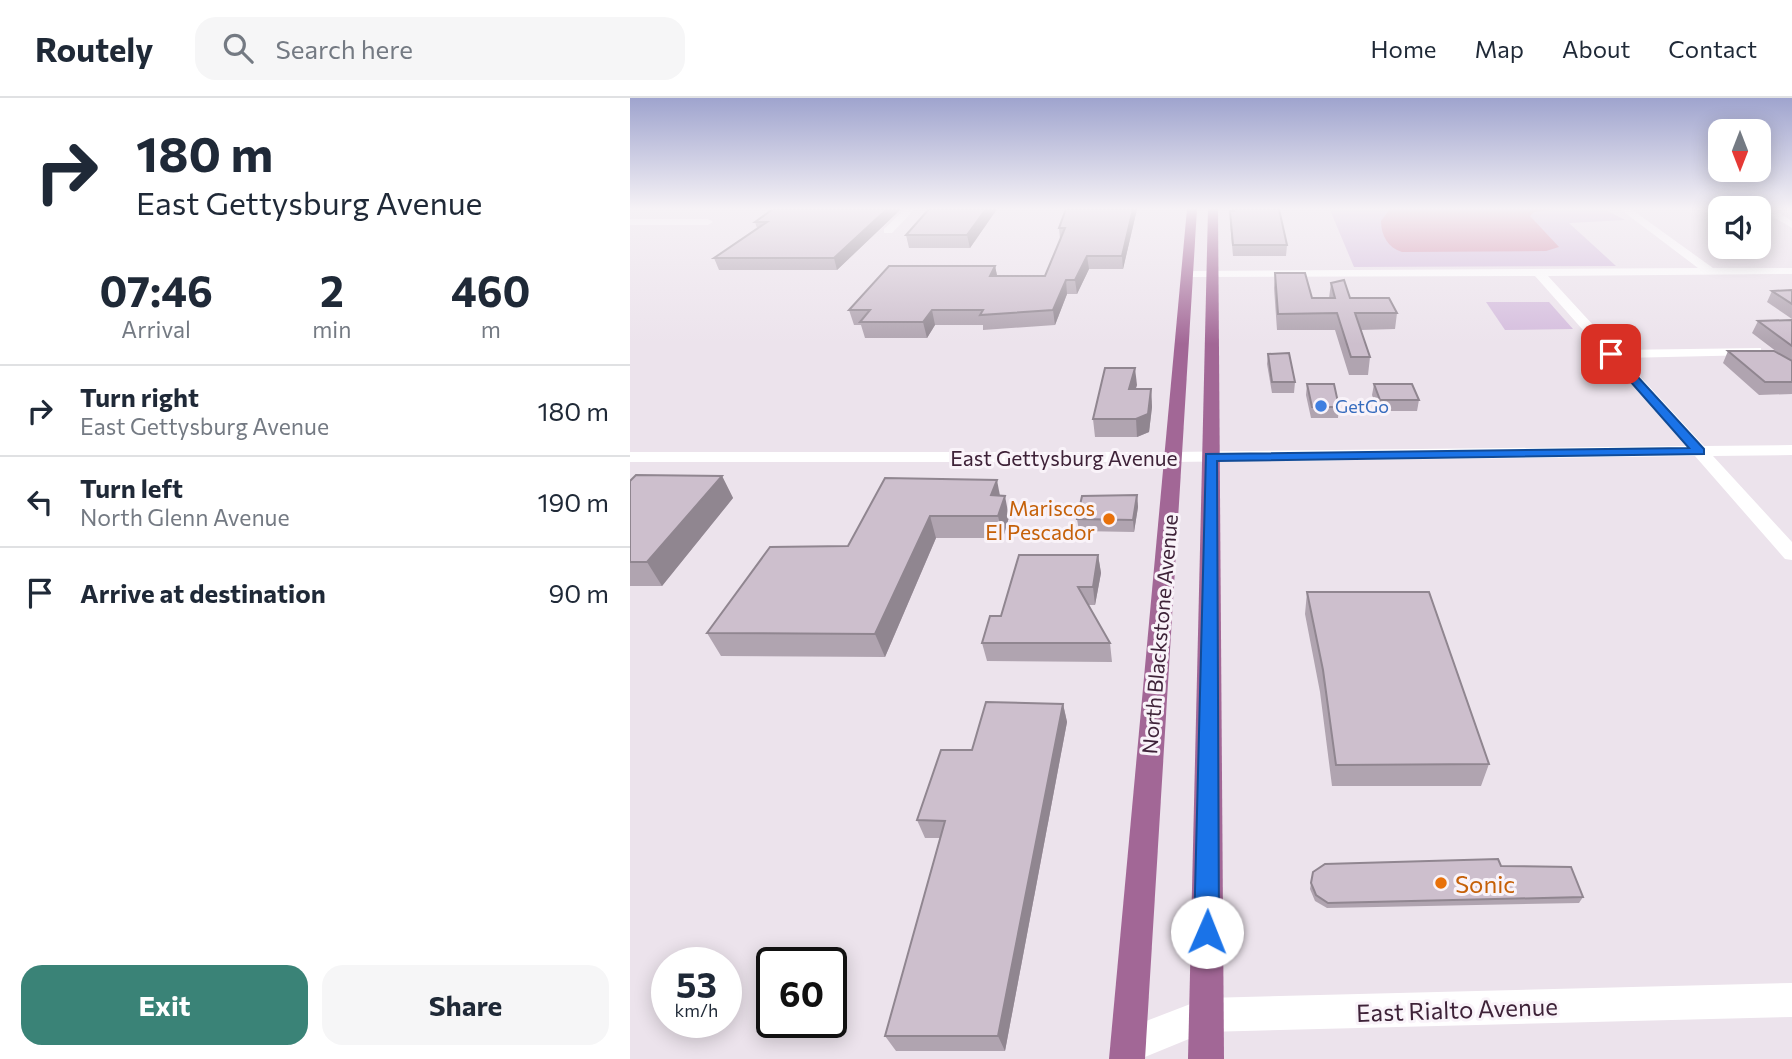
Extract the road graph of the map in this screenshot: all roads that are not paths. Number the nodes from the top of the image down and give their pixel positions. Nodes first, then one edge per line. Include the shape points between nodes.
1 (1188, 254) edge
2 (1212, 254) edge
3 (1686, 254) edge
4 (1792, 271) edge
5 (1538, 272) junction
6 (1711, 272) junction
7 (1186, 274) junction
8 (1212, 274) junction
9 (1746, 336) dead end
10 (1611, 354) junction
11 (1792, 450) edge
12 (1700, 452) junction
13 (1173, 457) junction
14 (1211, 457) junction
15 (633, 461) edge
16 (1792, 554) edge
17 (1792, 1000) edge
18 (1206, 1014) junction
19 (1127, 1052) edge
20 (1206, 1059) edge

1 - 7 main road, North Blackstone Avenue
2 - 8 main road, North Blackstone Avenue
3 - 6 street
4 - 6 street
5 - 6 street
5 - 8 street
5 - 10 street
7 - 8 street
7 - 13 main road, North Blackstone Avenue
8 - 14 main road, North Blackstone Avenue
9 - 10 street via 1769,355
10 - 12 street
11 - 12 street, East Gettysburg Avenue
12 - 14 street, East Gettysburg Avenue
12 - 16 street
13 - 14 street, East Gettysburg Avenue
13 - 15 street, East Gettysburg Avenue
13 - 19 main road, North Blackstone Avenue
14 - 18 main road, North Blackstone Avenue
17 - 18 street, East Rialto Avenue
18 - 19 street, East Rialto Avenue
18 - 20 main road, North Blackstone Avenue

